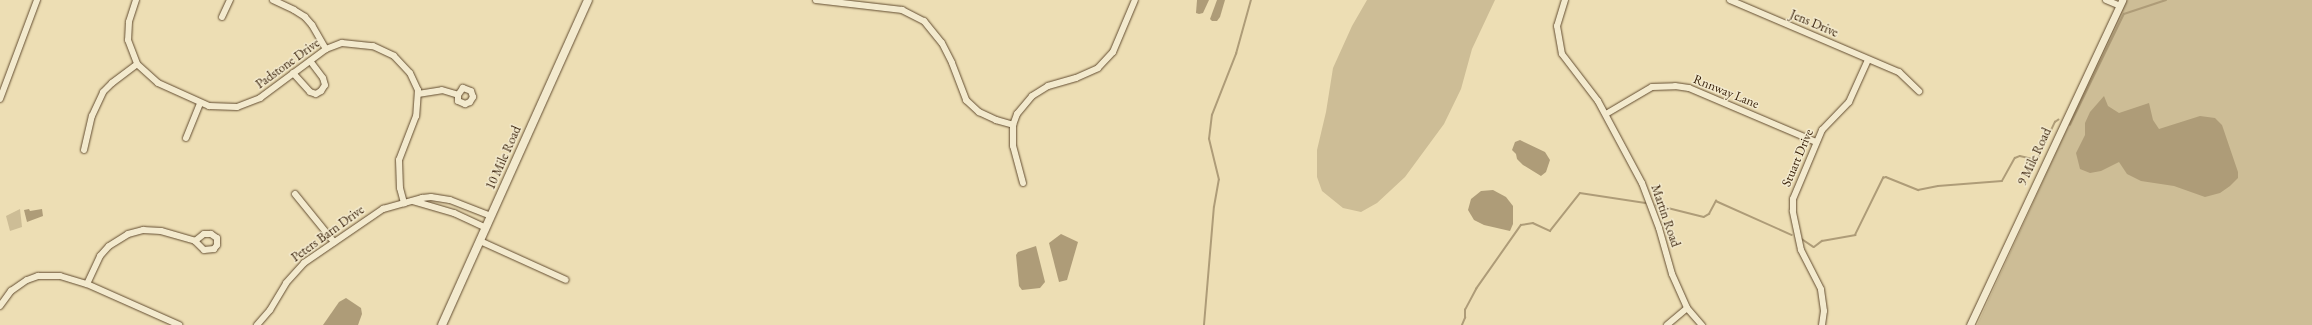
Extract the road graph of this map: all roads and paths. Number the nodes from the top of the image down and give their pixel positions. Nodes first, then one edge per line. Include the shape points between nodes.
1 (37, 0) edge
2 (136, 0) edge
3 (230, 0) edge
4 (273, 0) edge
5 (588, 0) edge
6 (816, 0) edge
7 (1135, 0) edge
8 (1565, 0) edge
9 (1730, 0) edge
10 (2106, 0) edge
11 (2121, 3) edge
12 (222, 17) dead end
13 (326, 49) junction
14 (1868, 60) junction
15 (310, 61) junction
16 (137, 64) junction
17 (293, 73) junction
18 (1919, 91) dead end
19 (418, 94) junction
20 (458, 95) dead end
21 (0, 99) edge
22 (200, 103) junction
23 (1606, 114) junction
24 (1013, 125) junction
25 (186, 138) dead end
26 (1816, 142) junction
27 (84, 150) dead end
28 (1023, 183) dead end
29 (295, 194) dead end
30 (413, 201) junction
31 (404, 203) junction
32 (491, 216) junction
33 (486, 228) junction
34 (195, 241) dead end
35 (480, 241) junction
36 (334, 242) junction
37 (566, 280) dead end
38 (87, 284) junction
39 (0, 306) edge
40 (1687, 308) junction
41 (1823, 323) edge
42 (179, 325) edge
43 (256, 325) edge
44 (442, 325) edge
45 (1667, 325) edge
46 (1702, 325) edge
47 (1831, 325) edge
48 (1970, 325) edge

1 - 21 street
2 - 16 street, Padstone Drive via 129,22 128,40
3 - 12 street
4 - 13 street via 305,17
5 - 32 main road, 10 Mile Road
6 - 24 street via 902,10 924,21 942,43 966,100 979,112
7 - 24 street via 1113,52 1098,68 1048,86 1032,96 1017,114
8 - 23 street via 1557,26 1562,54
9 - 14 street, Jens Drive
10 - 11 street
11 - 48 street, 9 Mile Road
13 - 15 street, Padstone Drive
13 - 19 street, Padstone Drive via 342,43 383,49 394,56 410,73
14 - 18 street, Jens Drive via 1899,72
14 - 26 street, Stuart Drive via 1849,102 1822,130
15 - 17 street, Padstone Drive
15 - 17 street via 323,78 325,84 321,91 316,94 310,92
16 - 22 street, Padstone Drive via 158,83
16 - 27 street via 103,92 92,116
17 - 22 street, Padstone Drive via 260,98 237,107 209,106
19 - 20 street via 442,90
19 - 31 street, Padstone Drive via 416,116 400,160 400,188
22 - 25 street
23 - 26 street, Rnnway Lane via 1652,87 1675,86 1689,88
23 - 40 street, Martin Road via 1642,183 1659,228 1672,274
24 - 28 street via 1013,146
26 - 41 street, Stuart Drive via 1796,188 1793,211 1801,250 1821,289
29 - 36 street
30 - 31 street, Peters Barn Drive
30 - 32 street, Peters Barn Drive via 431,197 450,200
30 - 33 street, Peters Barn Drive via 454,213
31 - 36 street, Peters Barn Drive via 370,216
32 - 33 main road, 10 Mile Road
33 - 35 main road, 10 Mile Road
34 - 38 street via 161,231 143,230 128,234 109,246 100,256
35 - 37 street
35 - 44 main road, 10 Mile Road
36 - 43 street, Peters Barn Drive via 295,272 270,310
38 - 39 street via 60,276 38,276 11,291
38 - 42 street
40 - 45 street
40 - 46 street, Martin Road
41 - 47 street

